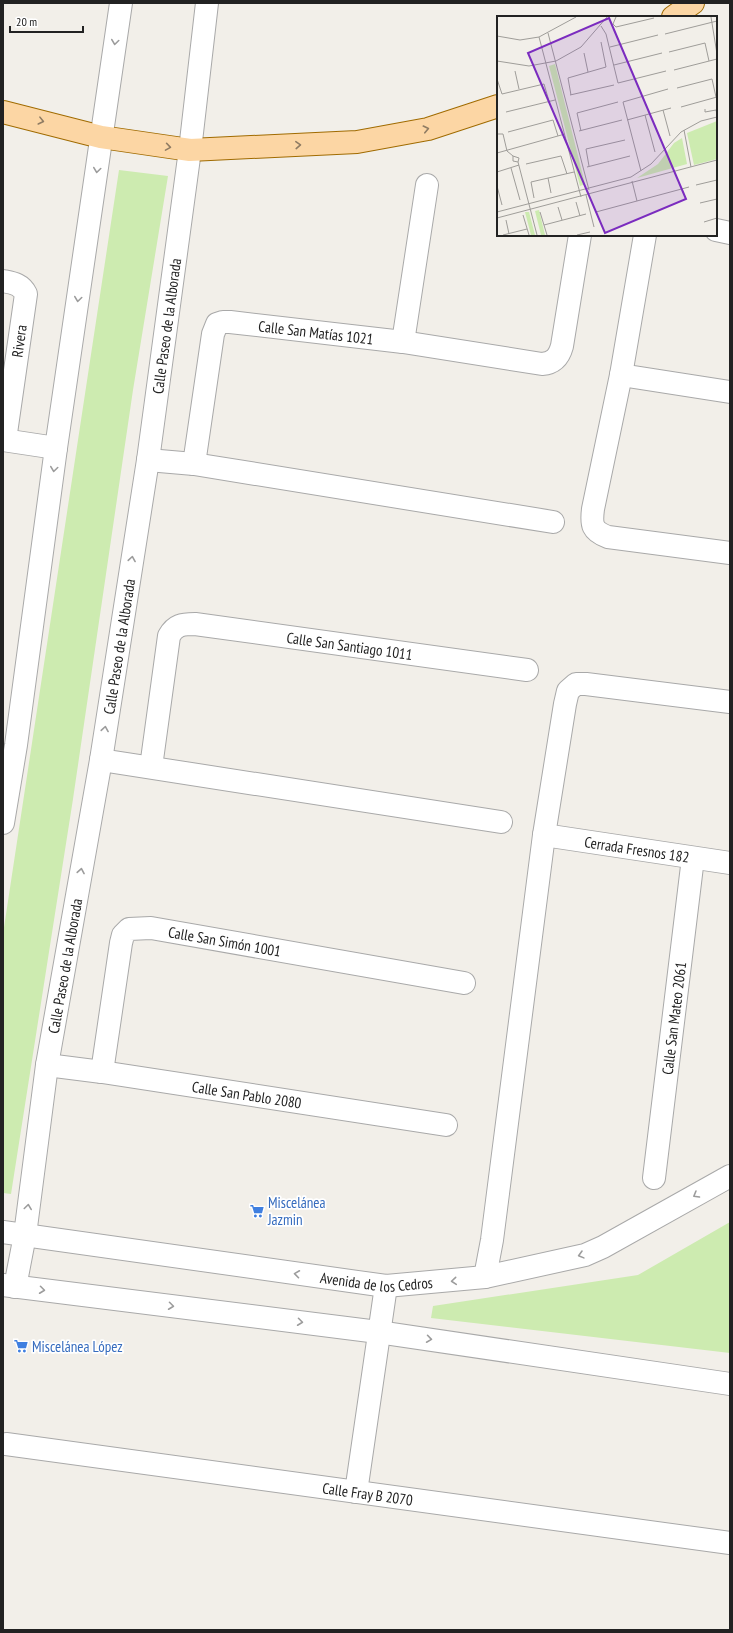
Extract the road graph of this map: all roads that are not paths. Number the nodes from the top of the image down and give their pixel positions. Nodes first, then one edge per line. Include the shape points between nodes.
1 (121, 3) edge
2 (207, 3) edge
3 (693, 3) edge
4 (674, 16) edge
5 (497, 106) edge
6 (3, 112) edge
7 (101, 137) junction
8 (190, 150) junction
9 (427, 185) dead end
10 (717, 230) edge
11 (730, 233) edge
12 (580, 236) edge
13 (644, 236) edge
14 (3, 281) edge
15 (403, 342) junction
16 (620, 375) junction
17 (730, 392) edge
18 (4, 440) edge
19 (56, 448) junction
20 (148, 460) junction
21 (194, 464) junction
22 (553, 522) dead end
23 (730, 553) edge
24 (527, 670) dead end
25 (730, 702) edge
26 (9, 744) edge
27 (101, 760) junction
28 (151, 767) junction
29 (501, 822) dead end
30 (3, 823) edge
31 (544, 835) junction
32 (693, 858) junction
33 (730, 863) edge
34 (464, 984) dead end
35 (47, 1065) junction
36 (102, 1072) junction
37 (446, 1125) dead end
38 (730, 1176) edge
39 (654, 1178) dead end
40 (3, 1232) edge
41 (25, 1235) junction
42 (485, 1277) junction
43 (9, 1286) edge
44 (386, 1286) junction
45 (378, 1332) junction
46 (730, 1384) edge
47 (6, 1444) dead end
48 (356, 1492) junction
49 (730, 1543) edge

1 -> 7 street
2 - 8 street, Calle Paseo de la Alborada
3 - 4 main road
8 -> 5 main road via 356,142 428,129
6 -> 7 main road
7 -> 8 main road
7 -> 19 street
8 - 20 street, Calle Paseo de la Alborada
9 - 15 street
10 - 11 street
12 - 15 street, Calle San Matías 1021 via 562,346 555,360 542,364
13 - 16 street
14 - 18 street, Rivera via 18,284 26,294
15 - 21 street, Calle San Matías 1021 via 230,322 217,324 213,334
16 - 17 street
16 - 23 street via 593,510 593,528 608,537
18 - 19 street, Rivera
19 -> 26 street
20 - 21 street
27 -> 20 street, Calle Paseo de la Alborada
21 - 22 street
24 - 28 street, Calle San Santiago 1011 via 183,624 173,628 168,636
25 - 31 street via 576,684 568,691 566,698
26 - 30 street
27 - 28 street
35 -> 27 street, Calle Paseo de la Alborada
28 - 29 street
31 - 32 street, Cerrada Fresnos 182
31 - 42 street via 492,1240
32 - 33 street, Cerrada Fresnos 182
32 - 39 street, Calle San Mateo 2061
34 - 36 street, Calle San Simón 1001 via 151,928 129,929 121,943
35 - 36 street, Calle San Pablo 2080
41 -> 35 street, Calle Paseo de la Alborada
36 - 37 street, Calle San Pablo 2080
38 -> 42 street, Avenida de los Cedros via 604,1248 585,1255
40 - 41 street, Avenida de los Cedros
41 - 43 street, Calle Paseo de la Alborada
44 -> 41 street, Avenida de los Cedros
42 -> 44 street, Avenida de los Cedros
43 -> 45 street
44 - 45 street
45 -> 46 street
45 - 48 street
47 - 48 street, Calle Fray B 2070
48 - 49 street, Calle Fray B 2070

